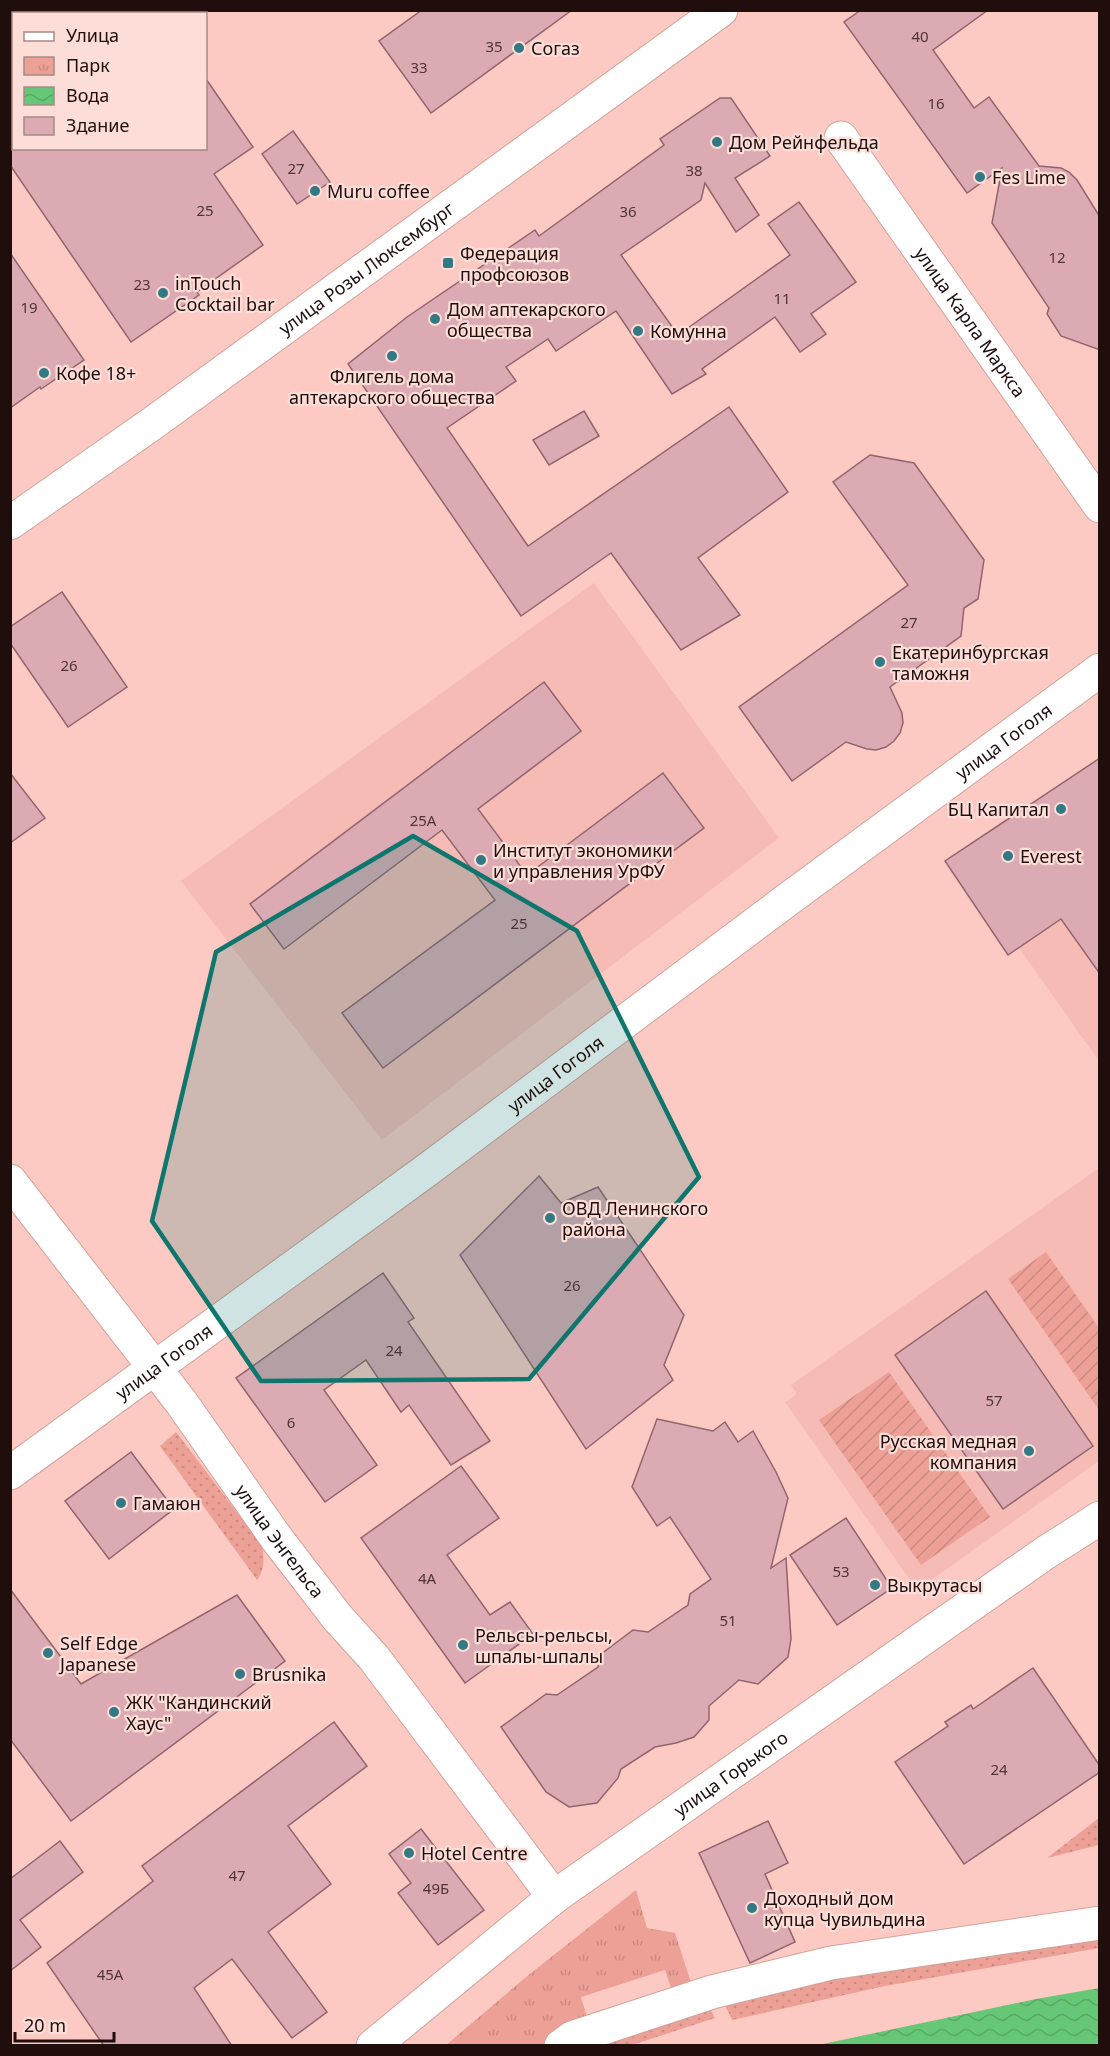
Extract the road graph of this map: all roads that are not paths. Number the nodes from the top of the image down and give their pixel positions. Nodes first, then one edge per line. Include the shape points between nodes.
1 (721, 10) edge
2 (842, 138) dead end
3 (1100, 506) edge
4 (10, 524) edge
5 (1100, 670) edge
6 (10, 1181) edge
7 (155, 1369) junction
8 (10, 1473) edge
9 (1100, 1518) edge
10 (554, 1898) junction
11 (1100, 1923) edge
12 (373, 2046) edge
13 (561, 2046) edge

1 - 4 street, улица Розы Люксембург
2 - 3 street, улица Карла Маркса
5 - 7 street, улица Гоголя
6 - 7 street, улица Энгельса
7 - 8 street, улица Гоголя
7 - 10 street, улица Энгельса via 284,1547 374,1658
9 - 10 street, улица Горького
10 - 12 street, улица Горького
11 - 13 street via 831,1963 712,1992 572,2038

